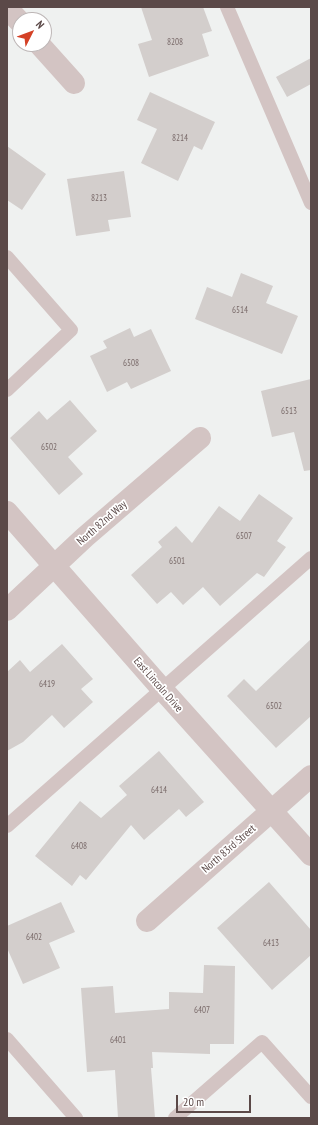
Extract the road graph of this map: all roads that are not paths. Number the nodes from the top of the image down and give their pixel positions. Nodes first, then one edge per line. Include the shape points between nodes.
1 (227, 7) edge
2 (46, 52) edge
3 (74, 83) dead end
4 (311, 203) edge
5 (7, 257) edge
6 (7, 390) edge
7 (200, 438) dead end
8 (7, 512) edge
9 (311, 558) edge
10 (54, 566) junction
11 (7, 610) edge
12 (162, 689) junction
13 (311, 776) edge
14 (271, 812) junction
15 (7, 826) edge
16 (311, 855) edge
17 (147, 921) dead end
18 (8, 1041) edge
19 (311, 1097) edge
20 (76, 1118) edge
21 (176, 1118) edge

1 - 4 lane
2 - 3 street
5 - 6 lane via 71,330
7 - 10 street, North 82nd Way
8 - 10 street, East Lincoln Drive
9 - 12 lane
10 - 11 street, North 82nd Way
10 - 12 street, East Lincoln Drive
12 - 14 street, East Lincoln Drive
12 - 15 lane
13 - 14 street, North 83rd Street
14 - 16 street, East Lincoln Drive
14 - 17 street, North 83rd Street
18 - 20 lane
19 - 21 lane via 262,1042

